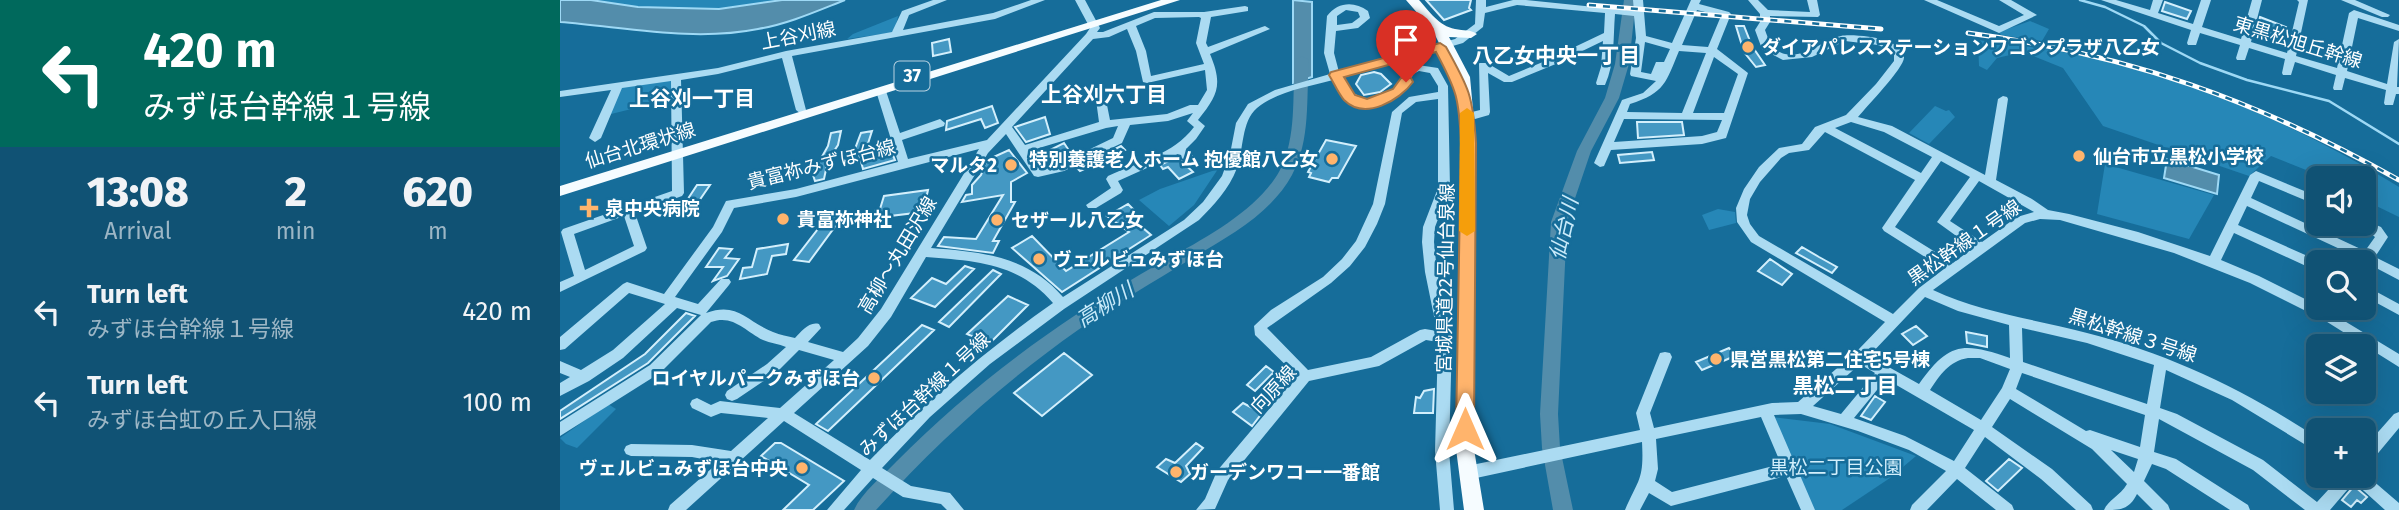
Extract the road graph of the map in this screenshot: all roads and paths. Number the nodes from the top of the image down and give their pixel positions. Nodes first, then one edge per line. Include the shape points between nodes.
1 (942, 0) edge
2 (1040, 0) edge
3 (1080, 0) edge
4 (1156, 0) edge
5 (1174, 0) edge
6 (1401, 0) edge
7 (1412, 0) edge
8 (1639, 0) edge
9 (1753, 0) edge
10 (1812, 0) edge
11 (1929, 0) edge
12 (2004, 0) edge
13 (2108, 0) edge
14 (2158, 0) edge
15 (2206, 0) edge
16 (2257, 0) edge
17 (2302, 0) edge
18 (2346, 0) edge
19 (1693, 2) edge
20 (1481, 6) edge
21 (1245, 9) dead end
22 (1612, 13) junction
23 (1765, 13) junction
24 (1638, 14) junction
25 (1203, 15) junction
26 (2153, 15) junction
27 (2399, 19) edge
28 (1130, 24) junction
29 (1434, 24) junction
30 (1092, 27) junction
31 (2399, 27) edge
32 (1334, 28) dead end
33 (2197, 28) junction
34 (1265, 29) dead end
35 (896, 34) junction
36 (1471, 34) junction
37 (1610, 34) junction
38 (1641, 38) junction
39 (2399, 42) edge
40 (2192, 43) dead end
41 (2245, 44) junction
42 (1444, 46) junction
43 (1671, 46) junction
44 (1713, 51) junction
45 (1205, 52) junction
46 (786, 54) junction
47 (2241, 58) dead end
48 (2291, 58) junction
49 (1210, 66) junction
50 (2287, 73) dead end
51 (2341, 73) junction
52 (1331, 76) junction
53 (676, 77) junction
54 (1601, 83) dead end
55 (618, 85) junction
56 (2338, 88) dead end
57 (2395, 90) edge
58 (881, 91) junction
59 (1443, 91) junction
60 (560, 94) edge
61 (2003, 99) dead end
62 (1101, 100) dead end
63 (2389, 103) dead end
64 (1202, 109) junction
65 (801, 110) junction
66 (1621, 115) junction
67 (1686, 116) junction
68 (1468, 117) junction
69 (1728, 117) junction
70 (1850, 118) junction
71 (1126, 121) junction
72 (940, 123) dead end
73 (1105, 124) junction
74 (1006, 126) junction
75 (1826, 128) junction
76 (595, 138) dead end
77 (895, 138) junction
78 (990, 143) junction
79 (1607, 146) junction
80 (679, 150) junction
81 (1021, 150) junction
82 (1180, 150) junction
83 (1938, 155) junction
84 (904, 163) junction
85 (1194, 163) dead end
86 (1600, 163) dead end
87 (1977, 175) junction
88 (1921, 178) junction
89 (1990, 182) junction
90 (560, 188) edge
91 (2306, 196) edge
92 (2244, 200) junction
93 (1092, 205) dead end
94 (628, 210) junction
95 (2044, 213) junction
96 (2231, 227) junction
97 (2376, 230) edge
98 (565, 246) edge
99 (1982, 248) junction
100 (2350, 250) edge
101 (2373, 250) edge
102 (924, 252) junction
103 (2214, 261) junction
104 (2306, 261) edge
105 (2376, 263) edge
106 (1954, 269) junction
107 (2399, 275) edge
108 (581, 278) junction
109 (725, 282) dead end
110 (560, 287) edge
111 (1923, 291) junction
112 (2376, 297) edge
113 (671, 300) junction
114 (1061, 304) junction
115 (2399, 310) edge
116 (2015, 320) junction
117 (1894, 321) junction
118 (814, 328) dead end
119 (1445, 338) junction
120 (560, 345) edge
121 (796, 345) junction
122 (1665, 357) dead end
123 (1859, 357) junction
124 (847, 358) junction
125 (2399, 361) edge
126 (2161, 362) junction
127 (560, 367) edge
128 (2017, 368) junction
129 (1884, 371) junction
130 (1305, 376) junction
131 (584, 377) junction
132 (736, 389) dead end
133 (560, 390) edge
134 (2008, 391) junction
135 (1921, 392) junction
136 (697, 404) dead end
137 (1801, 408) junction
138 (1765, 411) junction
139 (2153, 411) junction
140 (784, 414) junction
141 (2399, 418) edge
142 (1844, 420) junction
143 (1984, 428) junction
144 (560, 430) edge
145 (2075, 430) junction
146 (1649, 437) junction
147 (2306, 439) edge
148 (2376, 445) edge
149 (631, 450) dead end
150 (1566, 453) joint
151 (2146, 455) junction
152 (1544, 457) joint
153 (733, 458) junction
154 (1790, 468) junction
155 (1956, 470) junction
156 (875, 472) junction
157 (1466, 474) junction
158 (1647, 484) junction
159 (2137, 484) junction
160 (2339, 488) edge
161 (2371, 488) edge
162 (675, 510) edge
163 (834, 510) edge
164 (957, 510) edge
165 (1203, 510) edge
166 (1447, 510) edge
167 (1474, 510) edge
168 (1632, 510) edge
169 (1808, 510) edge
170 (1917, 510) edge
171 (2007, 510) edge
172 (2086, 510) edge
173 (2111, 510) edge
174 (2163, 510) edge
175 (2243, 510) edge
176 (2318, 510) edge
177 (2396, 510) edge

1 - 35 street via 905,13
2 - 35 street, 上谷刈線 via 995,16
3 - 30 street
4 - 30 main road, 仙台北環状線 / 37
5 - 30 main road, 仙台北環状線 / 37
6 - 42 main road
7 - 29 main road
8 - 24 street
9 - 23 street
10 - 23 street via 1815,15
11 - 12 street via 1999,30 2032,15
13 - 26 street, 東黒松旭丘幹線
14 - 26 street
15 - 33 street
16 - 41 street
17 - 48 street
18 - 27 street
19 - 43 street
19 - 44 street via 1726,14
20 - 22 street via 1517,2
20 - 36 street via 1480,25
21 - 25 street
22 - 24 street
22 - 37 street
23 - 70 street via 1760,30 1766,47 1783,57 1808,55 1844,38 1880,42 1897,52 1899,61
24 - 38 street
25 - 28 street via 1154,15
25 - 45 street via 1201,43
26 - 33 street, 東黒松旭丘幹線
28 - 30 street via 1105,35
28 - 49 street via 1147,80
29 - 36 main road via 1450,33
29 - 42 main road
30 - 58 main road, 仙台北環状線 / 37
30 - 65 main road, 仙台北環状線 / 37
30 - 74 street, 高柳～丸田沢線
31 - 51 street via 2354,13
32 - 52 street
33 - 40 street
33 - 41 street, 東黒松旭丘幹線
34 - 45 street
35 - 46 street, 上谷刈線
36 - 42 street
37 - 54 street
37 - 68 street via 1508,80 1483,65 1485,112
38 - 43 street
38 - 43 street via 1635,74 1654,78
39 - 57 street
41 - 47 street
41 - 48 street, 東黒松旭丘幹線
42 - 52 street
42 - 68 main road, 宮城県道22号仙台泉線 via 1462,88
43 - 44 street
43 - 66 street via 1660,83 1647,95 1626,102
44 - 67 street
44 - 69 street via 1743,73
45 - 49 street
46 - 53 street, 上谷刈線
46 - 65 street
48 - 50 street
48 - 51 street, 東黒松旭丘幹線
49 - 64 street via 1212,90
51 - 56 street
51 - 57 street, 東黒松旭丘幹線
52 - 59 street via 1350,98 1366,104 1398,92 1409,72 1418,68 1434,70
52 - 114 street, みずほ台幹線１号線 via 1254,105 1237,132 1233,164 1206,207
53 - 55 street, 上谷刈線
53 - 80 street
55 - 60 street, 上谷刈線
55 - 76 street
57 - 63 street
58 - 77 street
58 - 80 main road, 仙台北環状線 / 37
59 - 119 street via 1444,187 1428,242
59 - 130 street via 1413,99 1397,112 1382,194 1371,227 1355,254 1261,326 1260,331
61 - 89 street
62 - 73 street
64 - 71 street via 1190,108 1168,117 1147,113
64 - 82 street via 1192,121 1200,127
65 - 80 main road, 仙台北環状線 / 37
66 - 67 street
66 - 79 street
67 - 69 street
68 - 157 main road, 宮城県道22号仙台泉線
69 - 79 street via 1723,135
70 - 75 street
70 - 83 street via 1888,129
71 - 73 street
71 - 81 street via 1118,139 1060,168 1038,173
72 - 77 street
73 - 81 street
74 - 78 street, 高柳～丸田沢線
74 - 81 street
75 - 88 street
75 - 117 street via 1805,148 1787,149 1775,157 1745,197 1741,219 1755,239
77 - 84 street
78 - 84 street, 貴富祢みずほ台線
78 - 102 street, 高柳～丸田沢線
79 - 86 street
80 - 90 main road, 仙台北環状線 / 37
80 - 94 street via 678,193
82 - 85 street
82 - 93 street via 1112,179 1117,190
83 - 87 street
83 - 88 street
84 - 113 street, 貴富祢みずほ台線 via 764,201 730,204
87 - 89 street
87 - 99 street via 1943,222
88 - 106 street via 1888,228
89 - 95 street
91 - 92 street via 2256,175
92 - 96 street
92 - 100 street
94 - 98 street via 566,232
94 - 108 street via 642,248
95 - 99 street, 黒松幹線１号線 via 2021,220
95 - 103 street, 黒松幹線１号線
96 - 103 street
96 - 104 street
97 - 101 street via 2382,237
98 - 108 street
99 - 106 street, 黒松幹線１号線
102 - 114 street via 1003,261 1030,276
102 - 124 street, 高柳～丸田沢線 via 881,321
103 - 125 street, 黒松幹線１号線 via 2306,304
105 - 107 street
106 - 111 street, 黒松幹線１号線
108 - 110 street
109 - 113 street via 701,310
111 - 116 street, 黒松幹線３号線 via 1947,304
111 - 117 street, 黒松幹線１号線
112 - 115 street
113 - 120 street via 627,287
113 - 131 street, 貴富祢みずほ台線 via 618,354
114 - 156 street, みずほ台幹線１号線 via 983,362
116 - 126 street, 黒松幹線３号線
116 - 128 street
117 - 123 street, 黒松幹線１号線
118 - 121 street
119 - 130 street, 向原線 via 1425,334 1374,362
119 - 166 street via 1442,452
121 - 124 street
121 - 132 street via 772,368
121 - 144 street via 766,336 742,319 720,313 706,318 655,369
122 - 146 street via 1643,413
123 - 129 street
123 - 137 street, 黒松幹線１号線
124 - 140 street, 高柳～丸田沢線
126 - 139 street
126 - 147 street, 黒松幹線３号線 via 2203,378
127 - 131 street
128 - 134 street
128 - 135 street via 1992,356 1962,352 1941,365
128 - 139 street
129 - 135 street
129 - 142 street
130 - 165 street, 向原線 via 1222,476
131 - 133 street, 貴富祢みずほ台線
134 - 143 street
134 - 145 street
135 - 143 street
136 - 140 street via 711,411 720,407
137 - 138 street
137 - 142 street
138 - 146 street
138 - 154 street
139 - 151 street
139 - 176 street via 2258,465
140 - 153 street, 高柳～丸田沢線
140 - 156 street
141 - 148 street
142 - 155 street via 1916,447
143 - 155 street
143 - 172 street via 2038,465
145 - 151 street
145 - 159 street
146 - 150 street
146 - 158 street
149 - 153 street via 692,451
150 - 152 street
151 - 159 street
151 - 175 street via 2189,474
152 - 157 street
153 - 162 street, 高柳～丸田沢線
154 - 158 street via 1671,499
154 - 169 street
155 - 170 street
155 - 171 street
156 - 163 street, みずほ台幹線１号線
156 - 164 street via 908,492 945,498
157 - 167 main road, 宮城県道22号仙台泉線
158 - 168 street
159 - 173 street
159 - 174 street
160 - 176 street
161 - 177 street

